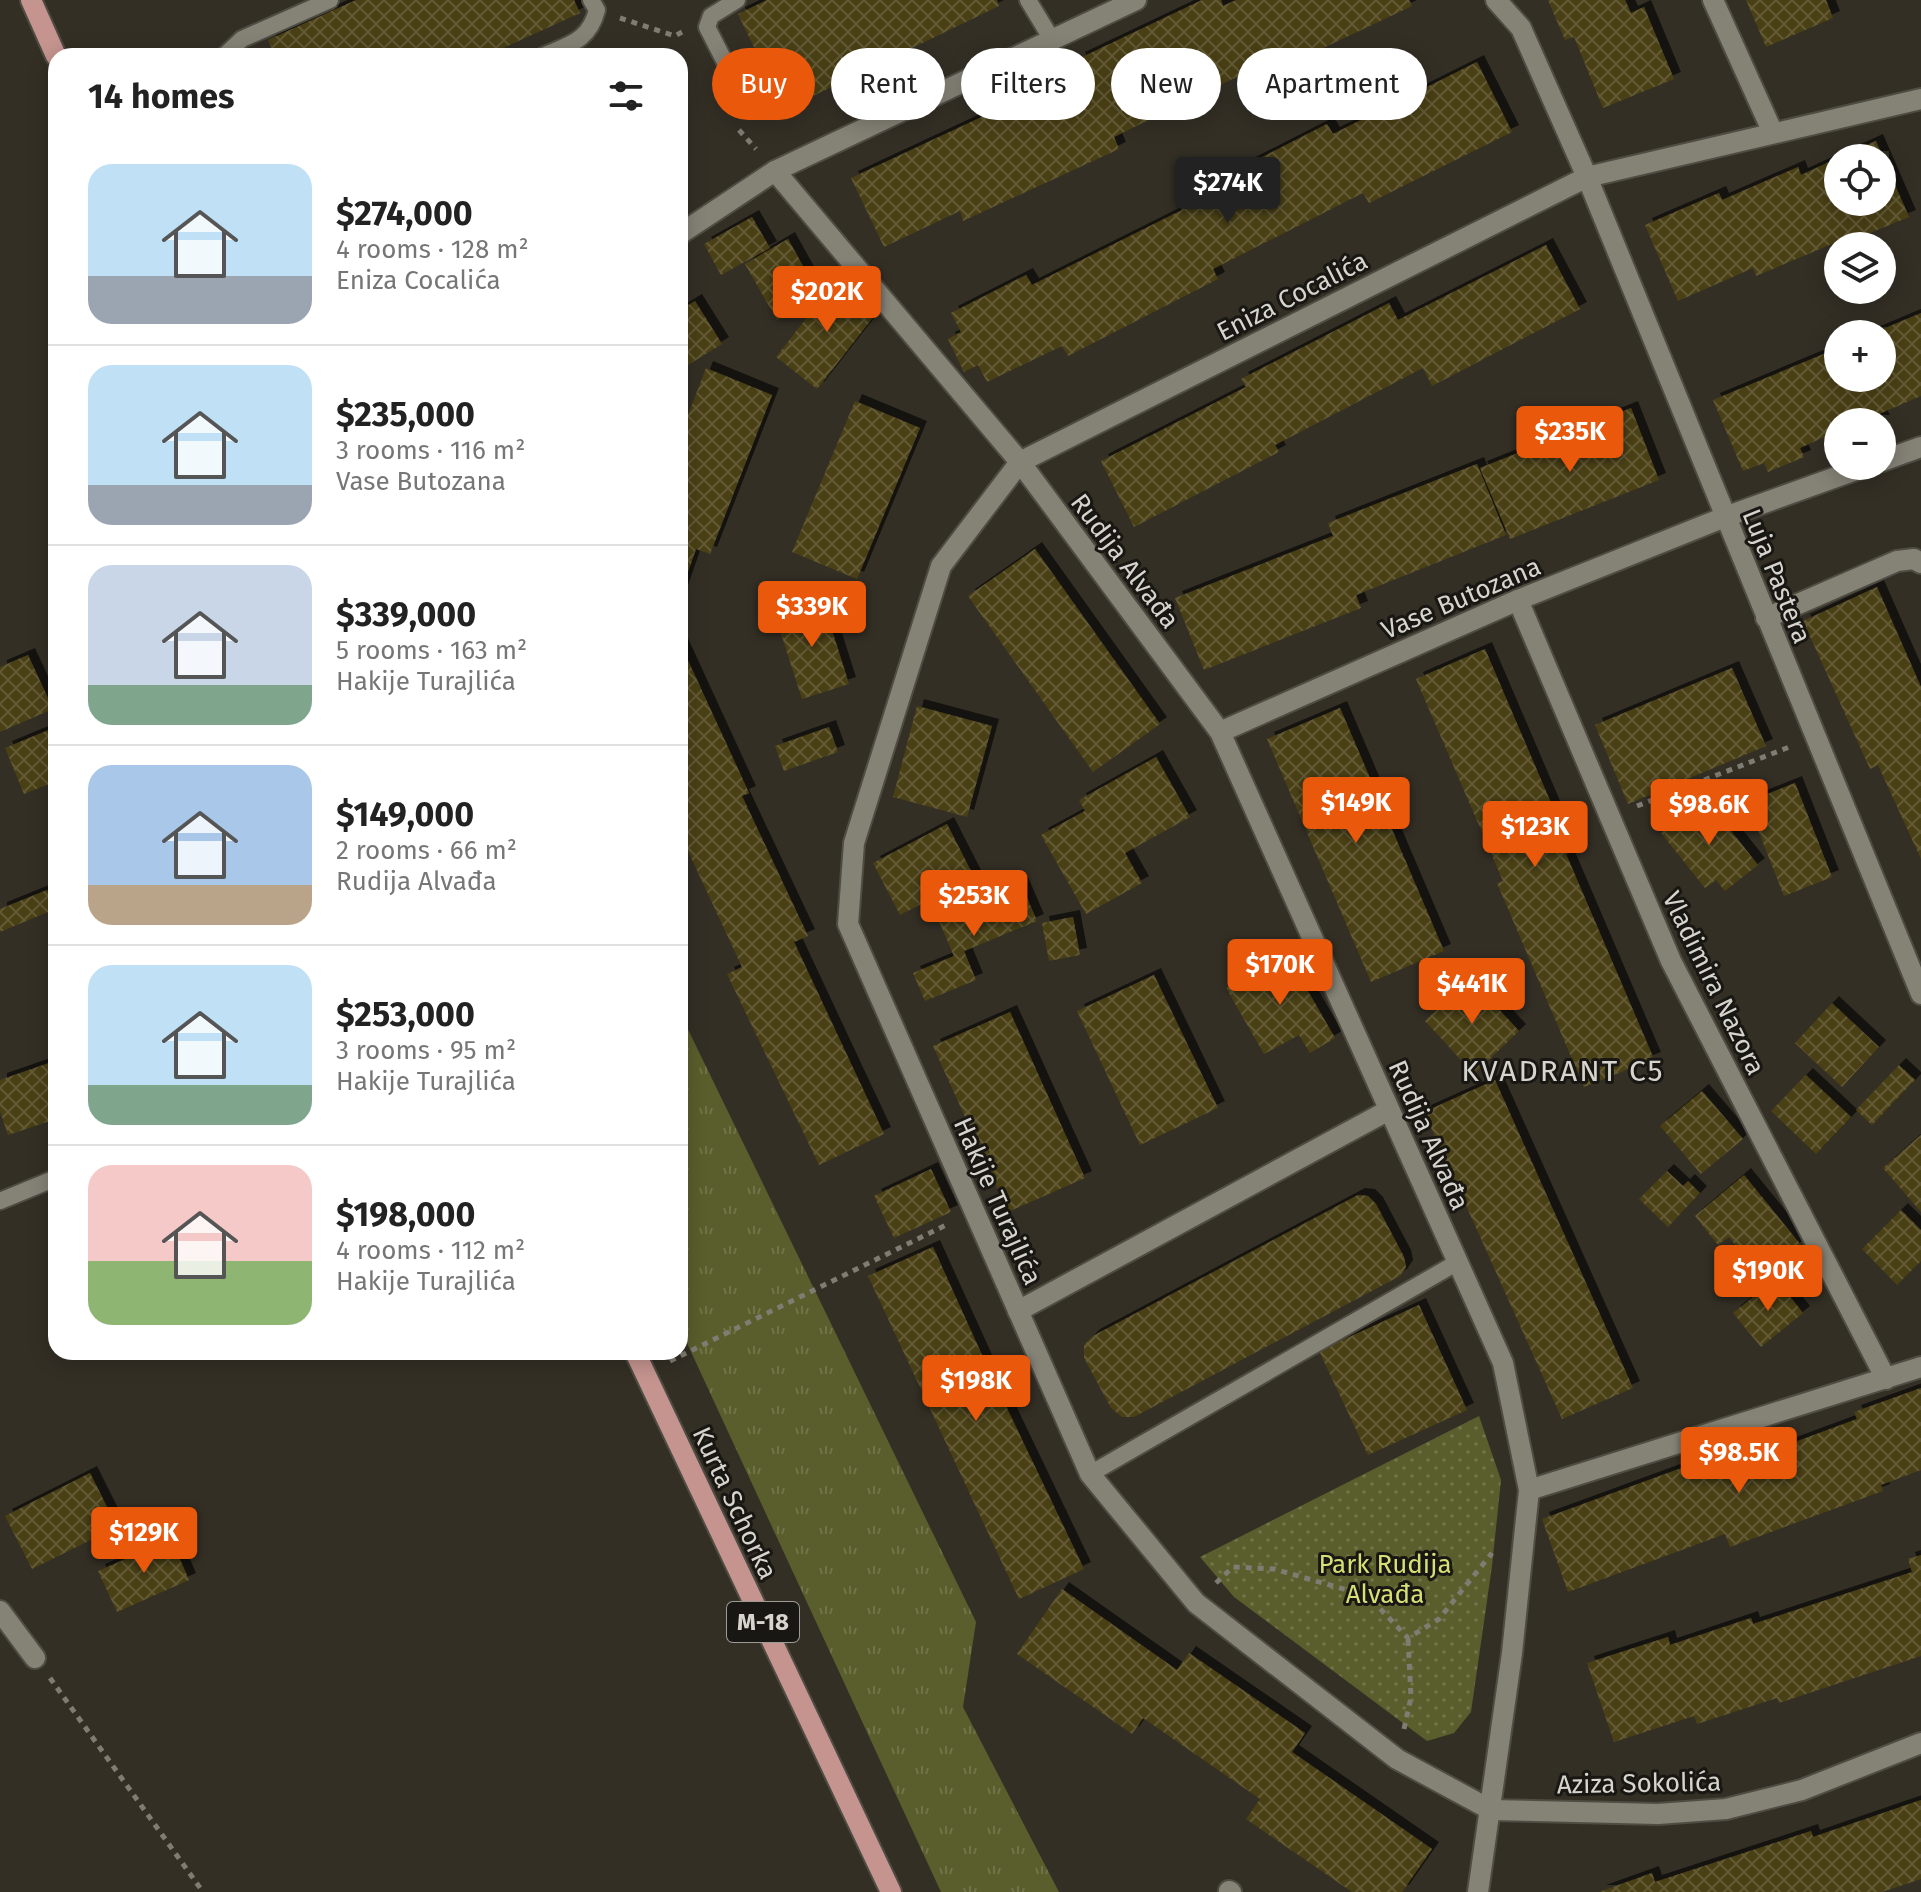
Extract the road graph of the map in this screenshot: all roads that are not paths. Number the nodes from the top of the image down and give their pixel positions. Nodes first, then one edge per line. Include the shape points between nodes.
1 (31, 0) edge
2 (330, 0) edge
3 (737, 0) edge
4 (1028, 0) edge
5 (1136, 0) edge
6 (1496, 0) edge
7 (1713, 0) edge
8 (594, 5) edge
9 (1051, 38) junction
10 (52, 48) edge
11 (232, 48) edge
12 (561, 48) edge
13 (718, 48) edge
14 (1921, 99) edge
15 (1773, 133) junction
16 (775, 171) junction
17 (1587, 177) junction
18 (688, 229) edge
19 (1921, 447) edge
20 (1896, 456) edge
21 (1020, 462) junction
22 (1828, 480) edge
23 (1725, 517) junction
24 (1921, 563) edge
25 (1518, 600) junction
26 (1766, 618) junction
27 (1220, 732) junction
28 (1921, 994) edge
29 (1389, 1110) junction
30 (48, 1181) edge
31 (0, 1201) edge
32 (1458, 1262) junction
33 (1018, 1311) junction
34 (639, 1360) edge
35 (1921, 1367) edge
36 (1886, 1379) junction
37 (1090, 1474) junction
38 (1529, 1490) junction
39 (0, 1611) edge
40 (35, 1658) road end
41 (1921, 1743) edge
42 (1491, 1810) junction
43 (891, 1892) edge
44 (1478, 1892) edge

1 - 10 main road
2 - 11 lane
3 - 13 lane via 711,16 707,27
4 - 9 lane
5 - 9 street
6 - 17 street, Luja Pastera via 1521,28
7 - 15 street
8 - 12 lane via 592,27
9 - 16 street
14 - 15 street, Eniza Cocalića
15 - 17 street, Eniza Cocalića
16 - 18 street
16 - 21 street, Rudija Alvađa
17 - 21 street, Eniza Cocalića
17 - 23 street, Luja Pastera
19 - 20 street
21 - 27 street, Rudija Alvađa
21 - 33 street, Hakije Turajlića via 941,566 854,843 848,924
22 - 23 street, Vase Butozana
23 - 25 street, Vase Butozana
23 - 26 street, Luja Pastera
24 - 26 street via 1897,561
25 - 27 street, Vase Butozana
25 - 36 street, Vladimira Nazora via 1671,961
26 - 28 street, Luja Pastera
27 - 29 street, Rudija Alvađa
29 - 32 street, Rudija Alvađa
29 - 33 street
30 - 31 lane
32 - 37 lane
32 - 38 street, Rudija Alvađa via 1503,1363
33 - 37 street, Hakije Turajlića
34 - 43 main road, Kurta Schorka / M-18
35 - 36 street
36 - 38 street
37 - 42 street, Hakije Turajlića via 1196,1603 1397,1759
38 - 42 street, Rudija Alvađa
39 - 40 street
41 - 42 street, Aziza Sokolića via 1802,1790 1726,1809 1658,1814
42 - 44 street, Rudija Alvađa

